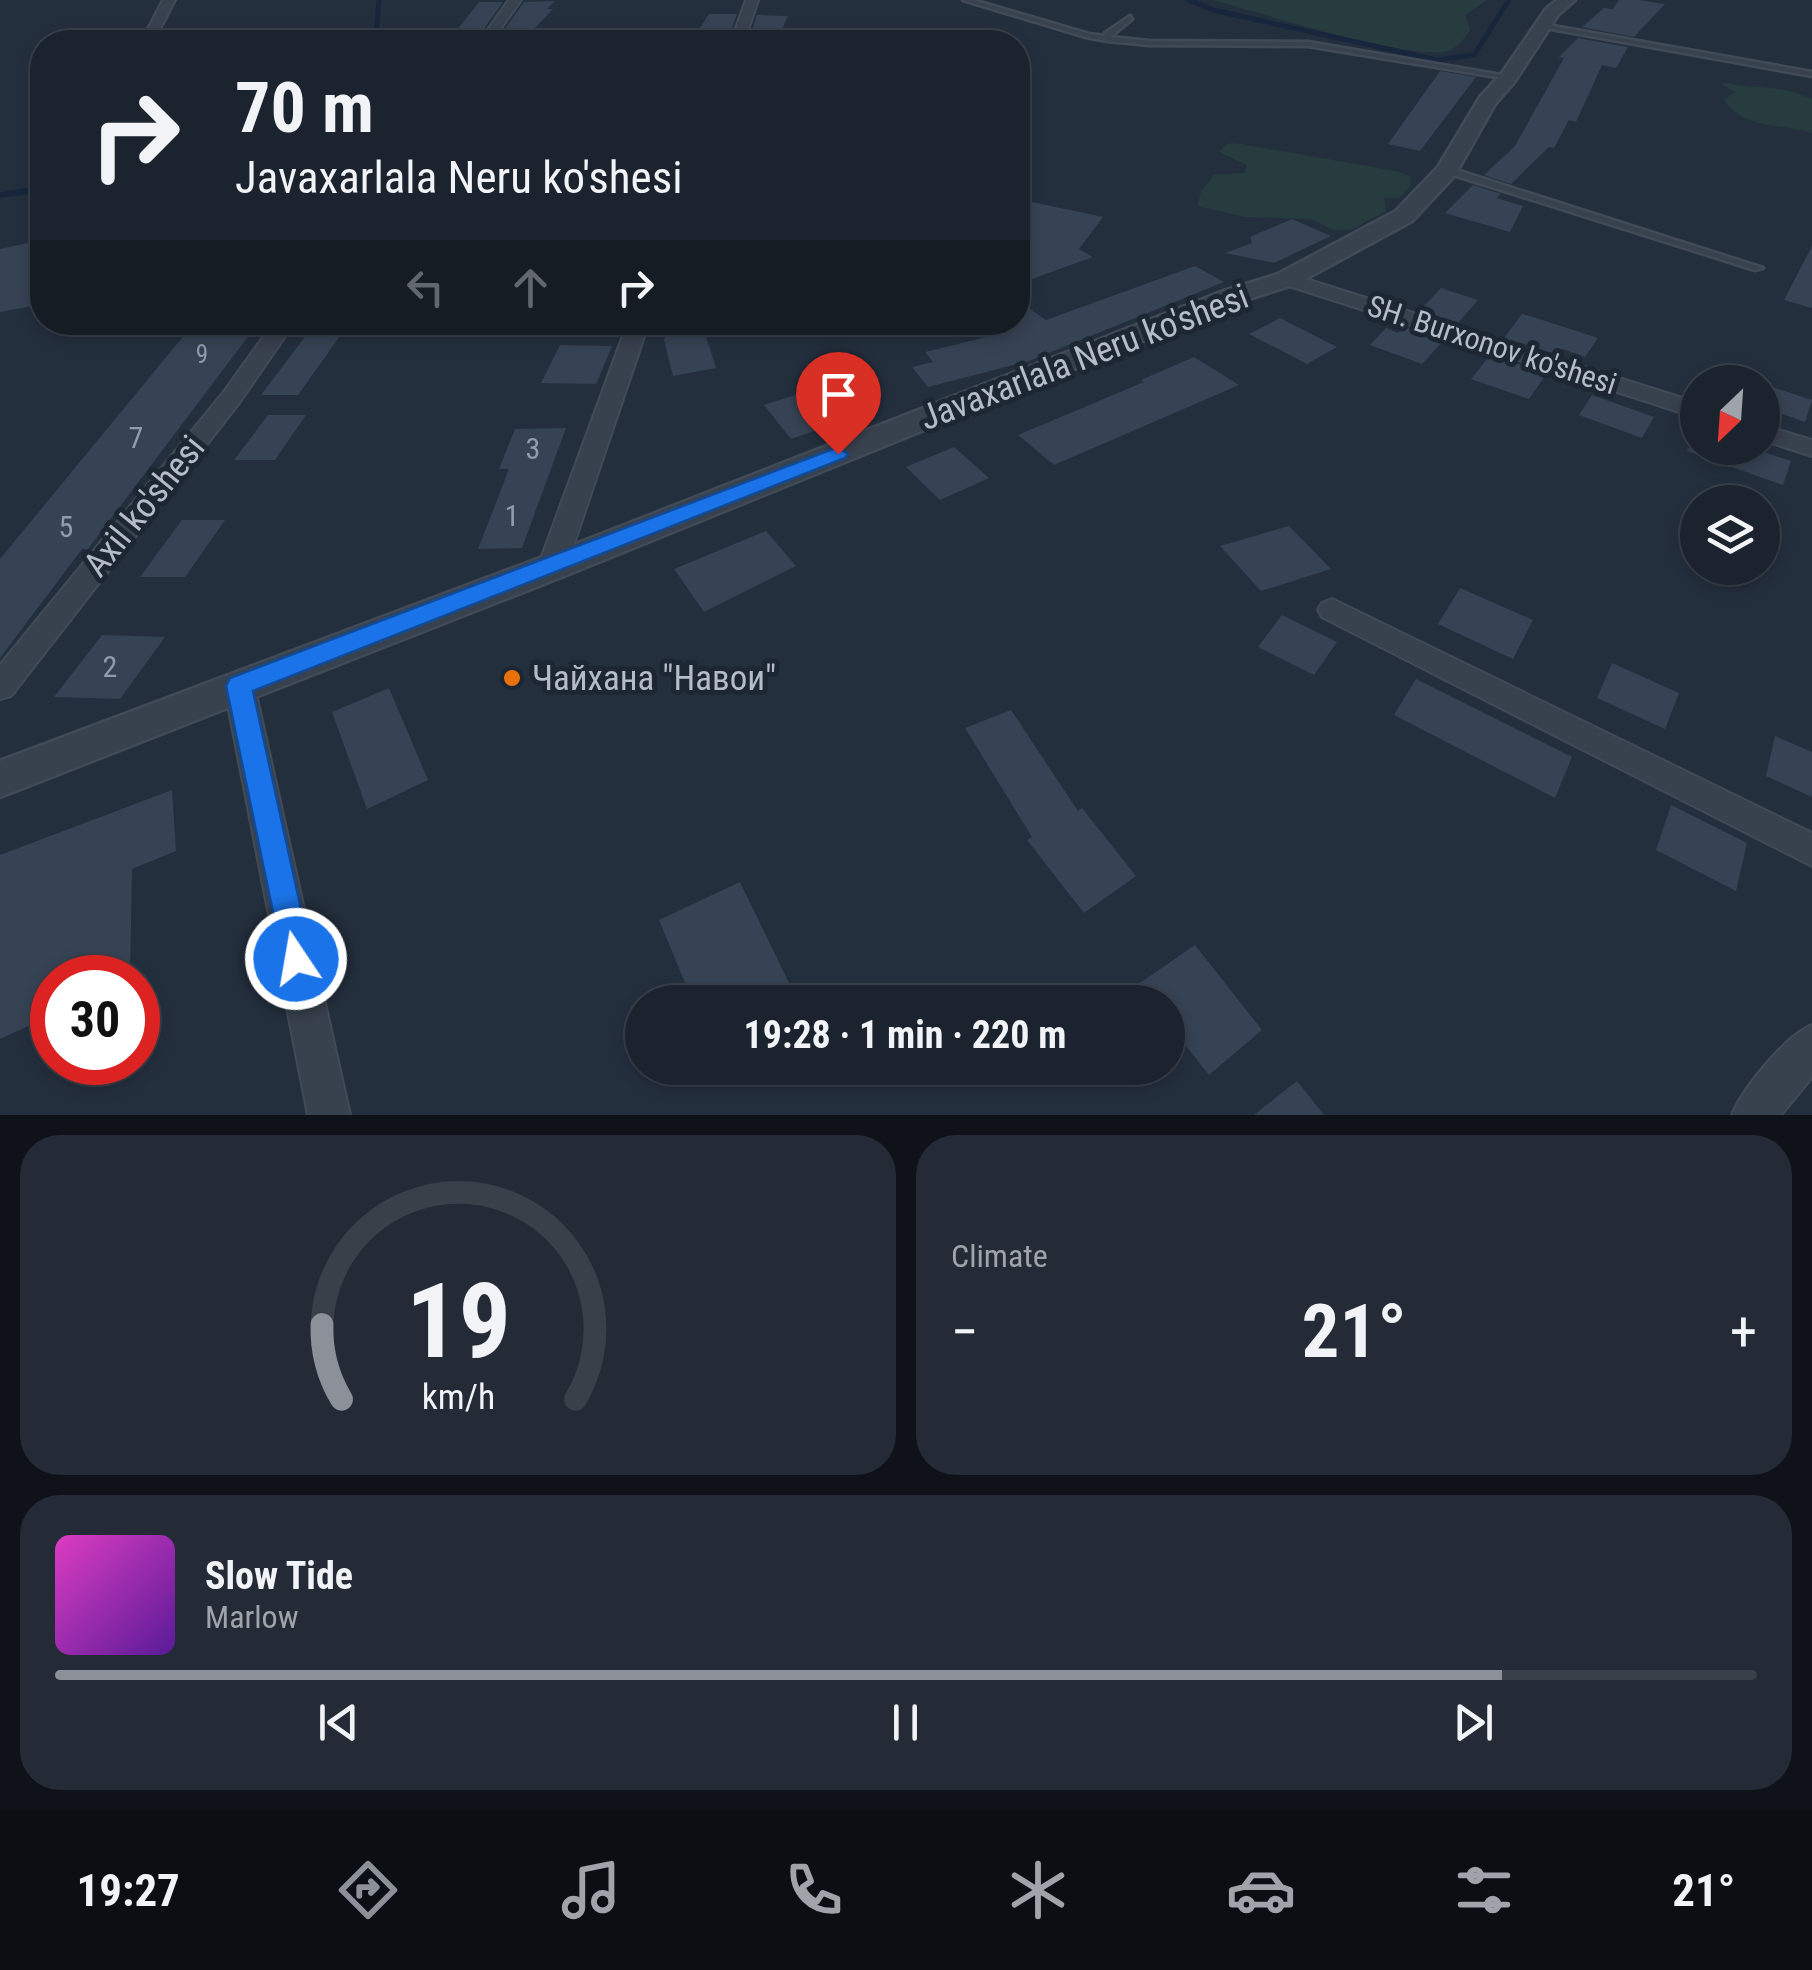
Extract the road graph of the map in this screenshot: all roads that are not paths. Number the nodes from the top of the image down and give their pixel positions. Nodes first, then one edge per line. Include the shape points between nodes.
1 (169, 0) edge
2 (516, 0) edge
3 (752, 0) edge
4 (966, 0) edge
5 (1567, 0) edge
6 (1130, 18) dead end
7 (1542, 26) junction
8 (153, 30) edge
9 (494, 30) edge
10 (741, 30) edge
11 (1106, 39) junction
12 (1812, 74) edge
13 (1509, 77) junction
14 (1447, 170) junction
15 (1758, 268) dead end
16 (1286, 279) junction
17 (276, 335) edge
18 (633, 335) edge
19 (1680, 406) edge
20 (1780, 438) edge
21 (1812, 448) edge
22 (552, 568) junction
23 (1332, 610) dead end
24 (239, 686) junction
25 (0, 687) edge
26 (0, 779) edge
27 (1812, 850) edge
28 (1812, 1044) edge
29 (330, 1115) edge
30 (1753, 1115) edge

1 - 8 street
2 - 9 street
3 - 10 street
4 - 11 lane
5 - 7 street, Javaxarlala Neru ko'shesi
6 - 11 lane
7 - 12 lane
7 - 13 street, Javaxarlala Neru ko'shesi
11 - 13 lane via 1308,44
13 - 14 street, Javaxarlala Neru ko'shesi
14 - 15 lane
14 - 16 street, Javaxarlala Neru ko'shesi via 1404,216
16 - 19 street, SH. Burxonov ko'shesi
16 - 22 street, Javaxarlala Neru ko'shesi
17 - 25 street, Axil ko'shesi
18 - 22 street
20 - 21 street
22 - 24 street, Javaxarlala Neru ko'shesi
23 - 27 street
24 - 26 street, Javaxarlala Neru ko'shesi
24 - 29 street
28 - 30 street

